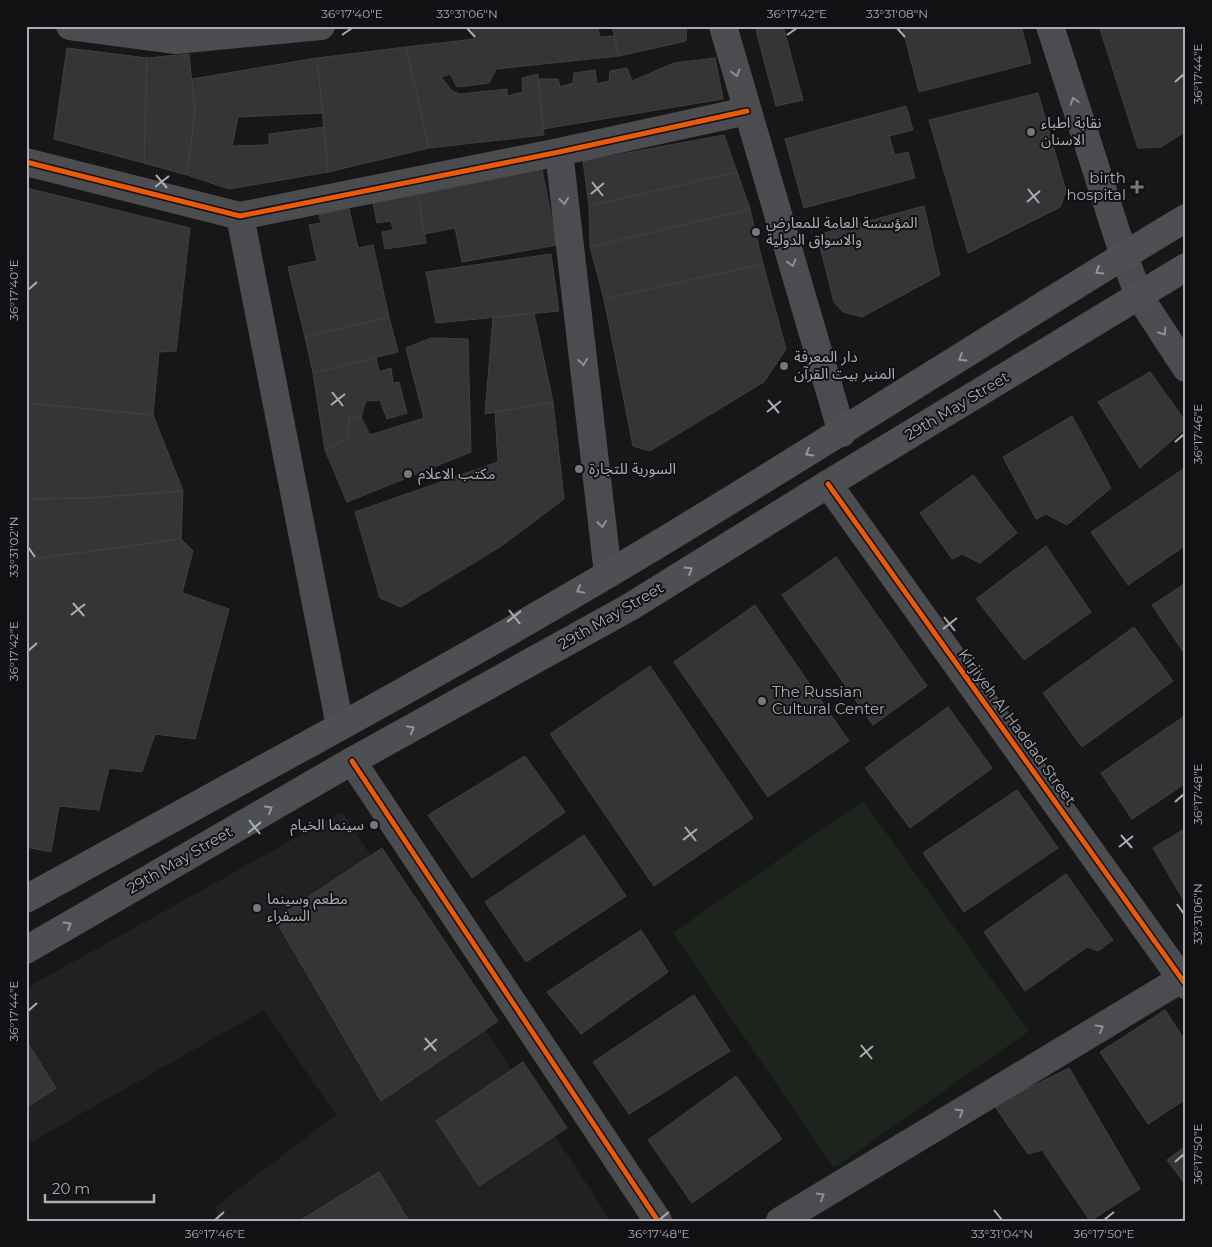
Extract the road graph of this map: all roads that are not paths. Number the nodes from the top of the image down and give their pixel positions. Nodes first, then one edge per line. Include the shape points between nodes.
1 (70, 26) edge
2 (321, 26) edge
3 (723, 26) edge
4 (1050, 26) edge
5 (747, 112) junction
6 (559, 152) junction
7 (26, 162) edge
8 (240, 216) junction
9 (1186, 218) edge
10 (1124, 256) junction
11 (1186, 267) edge
12 (1139, 296) junction
13 (1186, 368) edge
14 (842, 433) junction
15 (828, 484) junction
16 (608, 574) junction
17 (340, 726) junction
18 (352, 761) junction
19 (26, 898) edge
20 (26, 950) edge
21 (1184, 980) edge
22 (658, 1221) edge
23 (780, 1221) edge

1 - 2 street via 176,40
3 -> 5 street
10 -> 4 street
5 - 6 street
5 -> 14 street
6 - 8 street
6 -> 16 street
7 - 8 street
8 - 17 street
9 - 10 main road
10 - 12 street
10 -> 14 main road
11 - 12 main road, 29th May Street
12 -> 13 street
12 - 15 main road, 29th May Street
14 -> 16 main road
18 -> 15 main road, 29th May Street via 630,607
15 - 21 street, Kirjiyeh Al Haddad Street
16 -> 17 main road
17 - 19 main road
20 -> 18 main road, 29th May Street
18 - 22 street
23 -> 21 street

